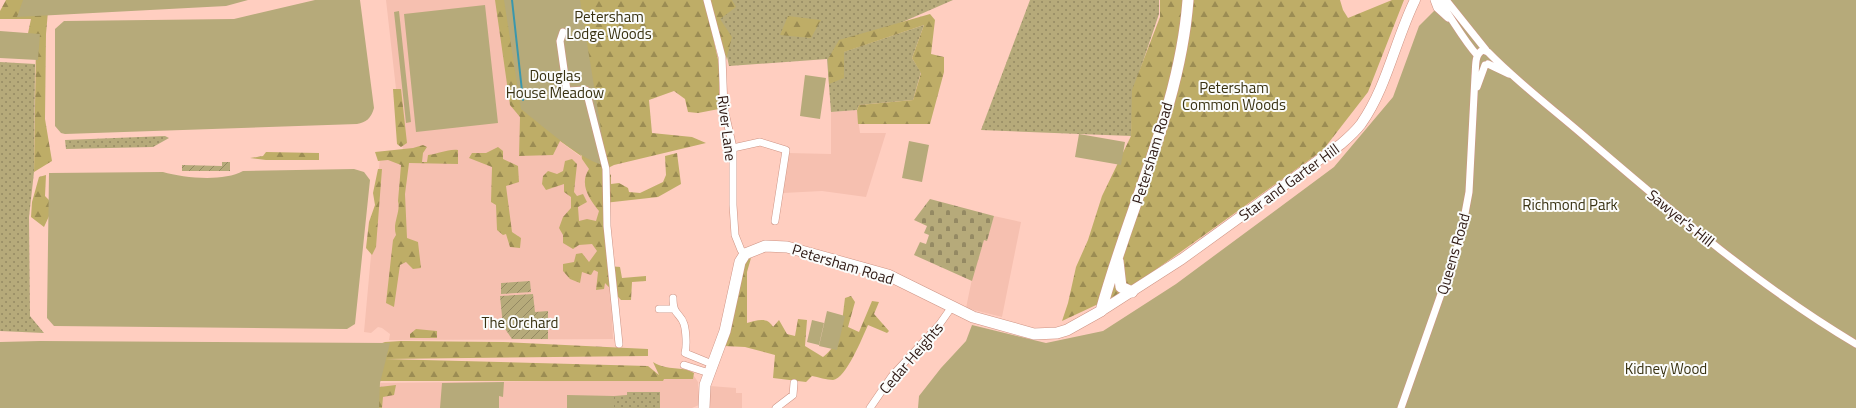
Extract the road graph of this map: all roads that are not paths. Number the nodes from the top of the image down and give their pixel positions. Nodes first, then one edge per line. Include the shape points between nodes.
1 (707, 0) edge
2 (1188, 0) edge
3 (1415, 0) edge
4 (1434, 0) edge
5 (1438, 0) edge
6 (1446, 0) edge
7 (1454, 22) junction
8 (563, 32) dead end
9 (1486, 50) junction
10 (1492, 56) junction
11 (1477, 59) junction
12 (1487, 65) junction
13 (1518, 78) junction
14 (1475, 93) junction
15 (733, 148) junction
16 (775, 221) dead end
17 (745, 254) junction
18 (1118, 256) junction
19 (1132, 292) junction
20 (673, 298) dead end
21 (952, 308) junction
22 (659, 309) dead end
23 (673, 309) junction
24 (1101, 311) junction
25 (619, 344) dead end
26 (1856, 344) edge
27 (684, 365) dead end
28 (711, 368) junction
29 (794, 383) dead end
30 (704, 408) edge
31 (776, 408) edge
32 (870, 408) edge
33 (1401, 408) edge

1 - 15 street, River Lane via 722,57 724,108
2 - 18 main road, Petersham Road via 1184,34 1168,104
3 - 19 main road, Star and Garter Hill via 1404,23 1388,71 1356,130 1341,144 1182,260
4 - 7 street via 1436,8
5 - 7 street
6 - 9 street
7 - 11 street
8 - 25 street via 560,41 567,91 586,90 606,168 606,226
9 - 10 street
9 - 11 street via 1480,51
10 - 12 street
10 - 13 street, Sawyer's Hill
11 - 12 street
11 - 14 street, Queens Road
12 - 13 street, Sawyer's Hill
12 - 14 street, Queens Road
13 - 26 street, Sawyer's Hill via 1714,246
14 - 33 street, Queens Road via 1469,192 1460,240
15 - 16 street via 760,142 786,150
15 - 17 street, River Lane via 735,235
17 - 21 main road, Petersham Road via 765,246 787,248 888,275
17 - 28 main road via 740,262 725,330
18 - 19 main road, Petersham Road via 1121,286
18 - 24 main road, Petersham Road
19 - 24 main road, Star and Garter Hill
20 - 23 street
21 - 24 main road, Petersham Road via 987,322 1040,334 1068,330
21 - 32 street, Cedar Heights via 892,376
22 - 23 street
23 - 28 street via 684,323 685,352
27 - 28 street
28 - 30 main road via 705,389
29 - 31 street via 793,395

